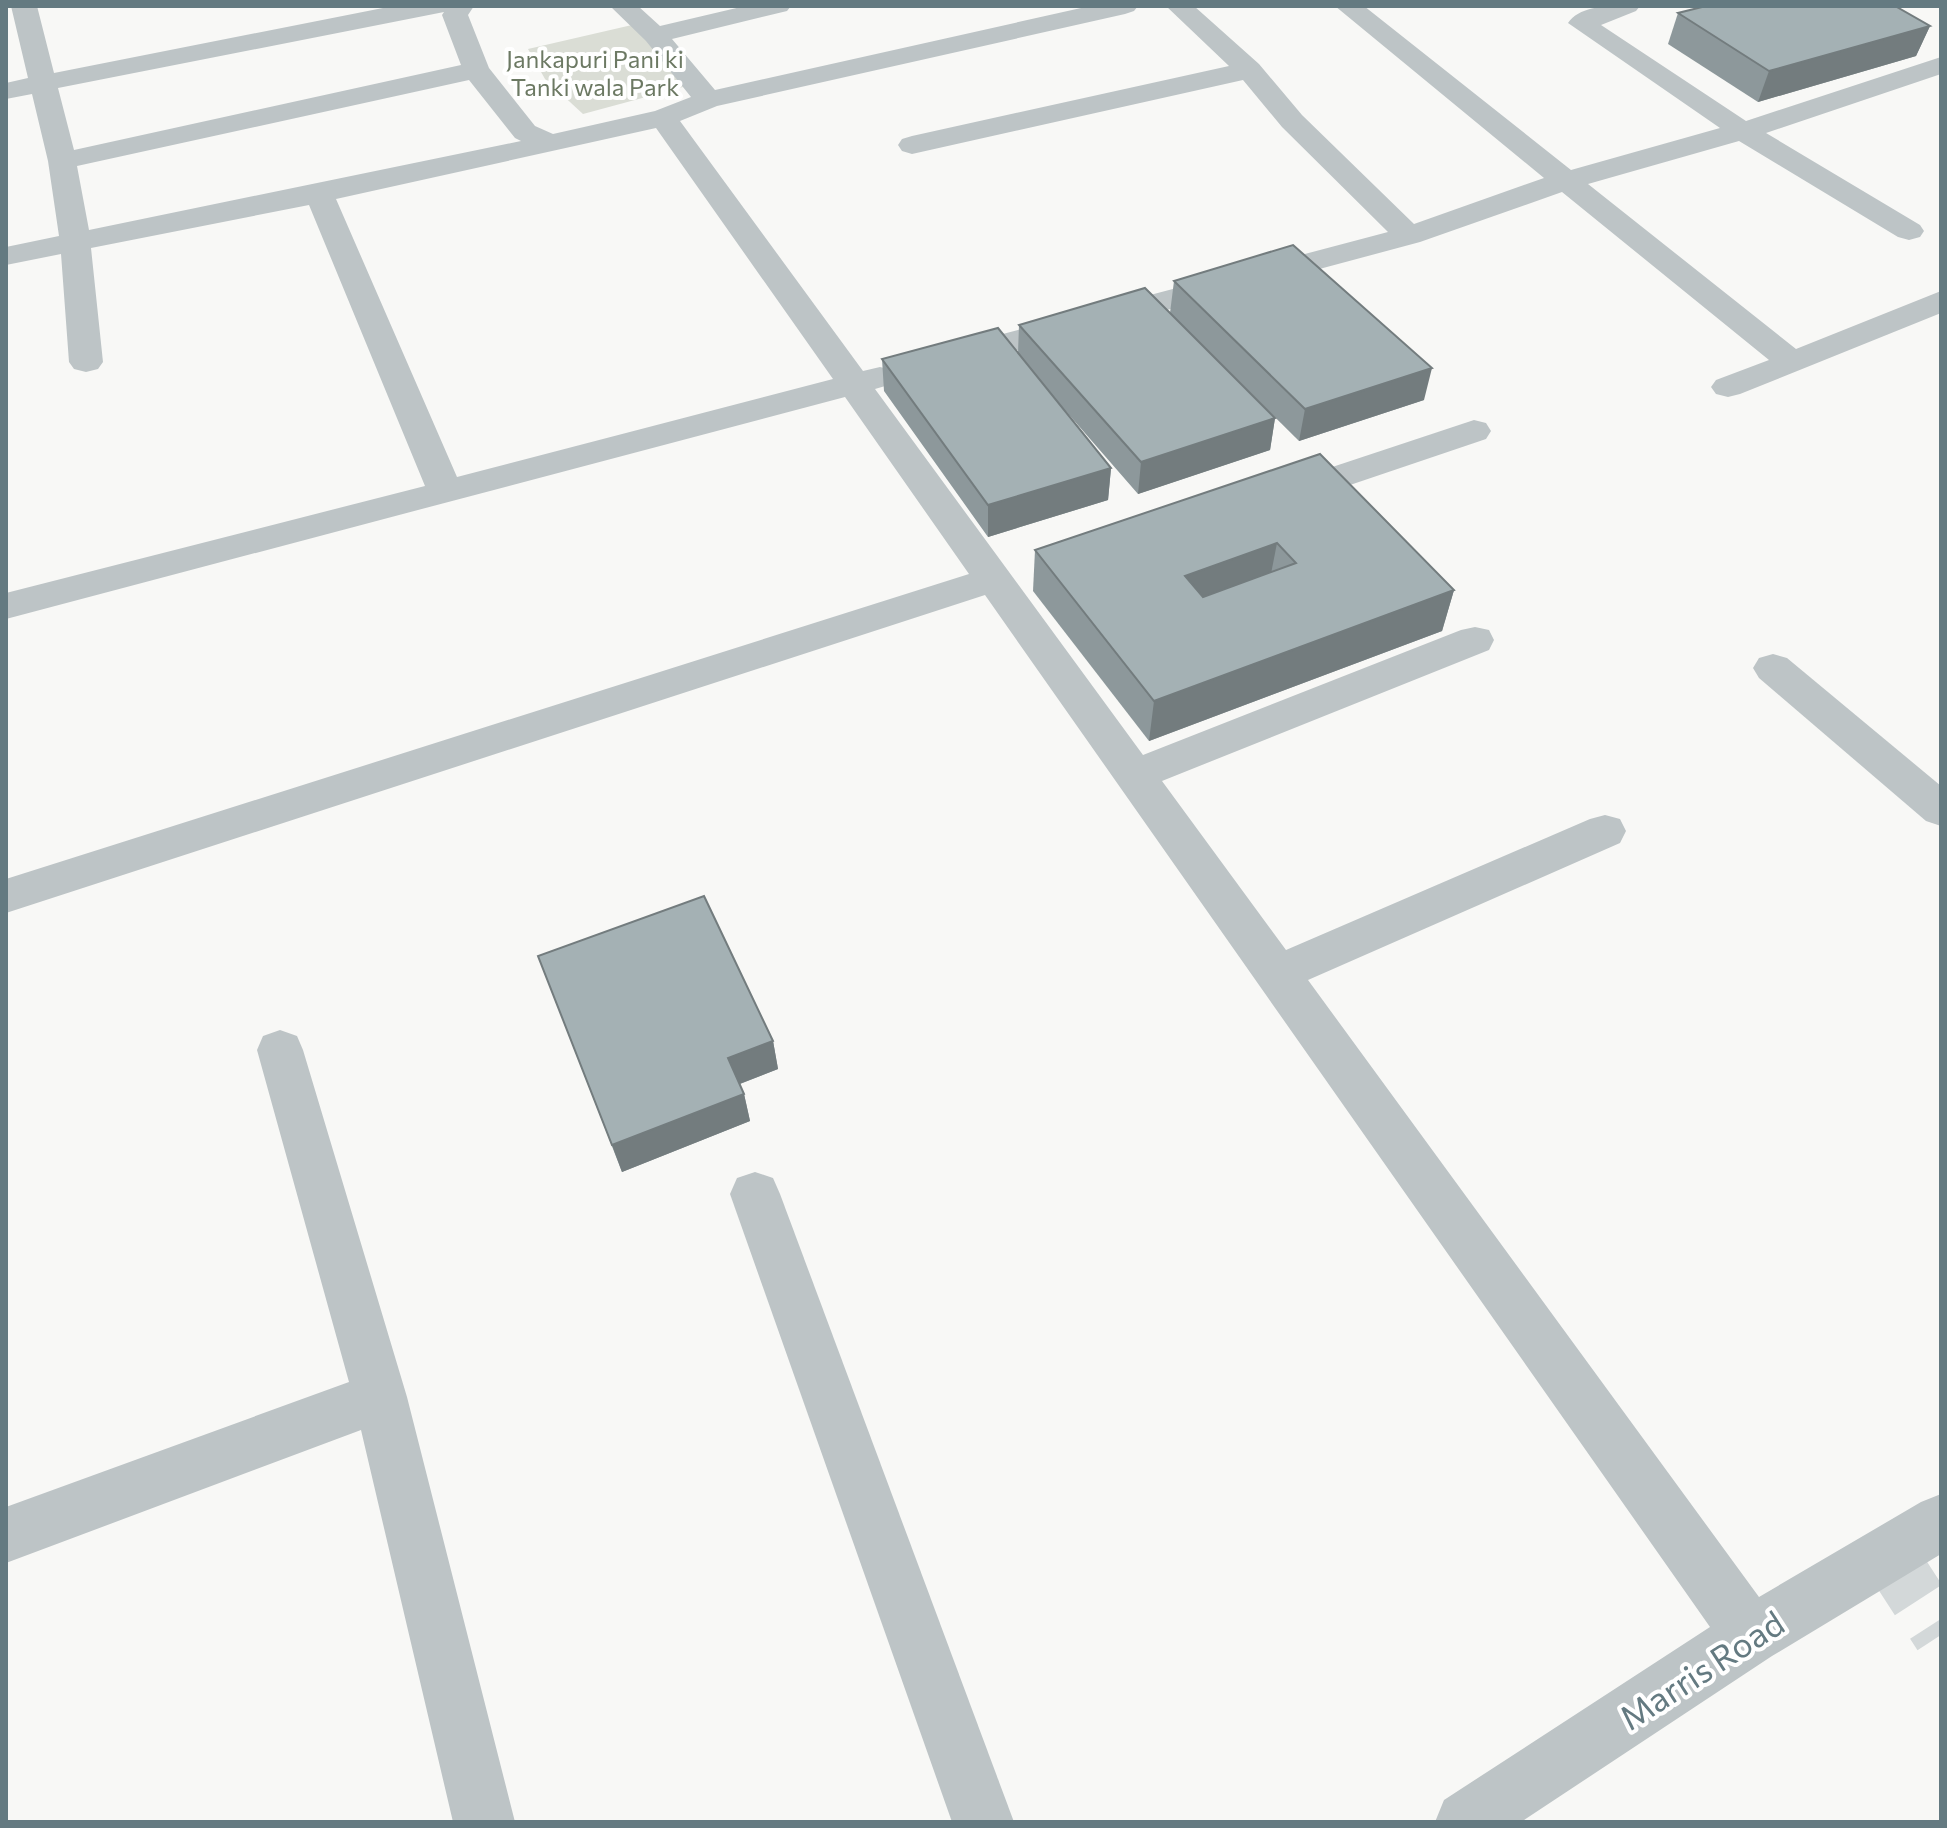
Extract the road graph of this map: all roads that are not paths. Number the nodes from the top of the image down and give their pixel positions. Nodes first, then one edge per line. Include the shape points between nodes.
1 (24, 6) edge
2 (436, 6) edge
3 (461, 6) edge
4 (623, 6) edge
5 (778, 6) edge
6 (1125, 6) edge
7 (1179, 6) edge
8 (1348, 6) edge
9 (1557, 6) edge
10 (1627, 6) edge
11 (1581, 23) junction
12 (655, 35) junction
13 (1941, 65) edge
14 (476, 70) junction
15 (1249, 70) junction
16 (42, 84) junction
17 (6, 91) edge
18 (708, 100) junction
19 (663, 118) junction
20 (1743, 131) junction
21 (551, 143) junction
22 (912, 145) dead end
23 (62, 161) junction
24 (1564, 181) junction
25 (319, 194) junction
26 (1909, 231) dead end
27 (1409, 236) junction
28 (75, 240) junction
29 (6, 256) edge
30 (1941, 301) edge
31 (86, 362) dead end
32 (1792, 362) junction
33 (853, 384) junction
34 (1728, 387) dead end
35 (1474, 431) dead end
36 (445, 492) junction
37 (1253, 506) edge
38 (1009, 584) junction
39 (6, 606) edge
40 (1475, 640) dead end
41 (1773, 668) dead end
42 (1136, 775) junction
43 (1941, 810) edge
44 (1605, 831) dead end
45 (6, 896) edge
46 (1278, 973) junction
47 (280, 1050) dead end
48 (755, 1194) dead end
49 (380, 1397) junction
50 (1941, 1522) edge
51 (6, 1535) edge
52 (1751, 1635) junction
53 (484, 1822) edge
54 (983, 1822) edge
55 (1466, 1822) edge

1 - 16 street
2 - 16 street
3 - 14 street via 455,15
4 - 12 street
5 - 12 street
6 - 18 street
7 - 15 street
8 - 24 street
9 - 11 street
10 - 11 street
11 - 20 street
12 - 18 street
13 - 20 street
14 - 21 street via 525,132
14 - 23 street
15 - 22 street
15 - 27 street via 1292,121
16 - 17 street
16 - 23 street
18 - 19 street
19 - 21 street
19 - 33 street
20 - 24 street
20 - 26 street
21 - 25 street
23 - 28 street
24 - 27 street
24 - 32 street
25 - 28 street
25 - 36 street
27 - 33 street
28 - 29 street
28 - 31 street
30 - 32 street
32 - 34 street
33 - 36 street
33 - 38 street
35 - 37 street
36 - 39 street
38 - 42 street
38 - 45 street
40 - 42 street
41 - 43 street
42 - 46 street
44 - 46 street
46 - 52 street
47 - 49 street
48 - 54 street
49 - 51 street
49 - 53 street
50 - 52 street, Marris Road
52 - 55 street, Marris Road

